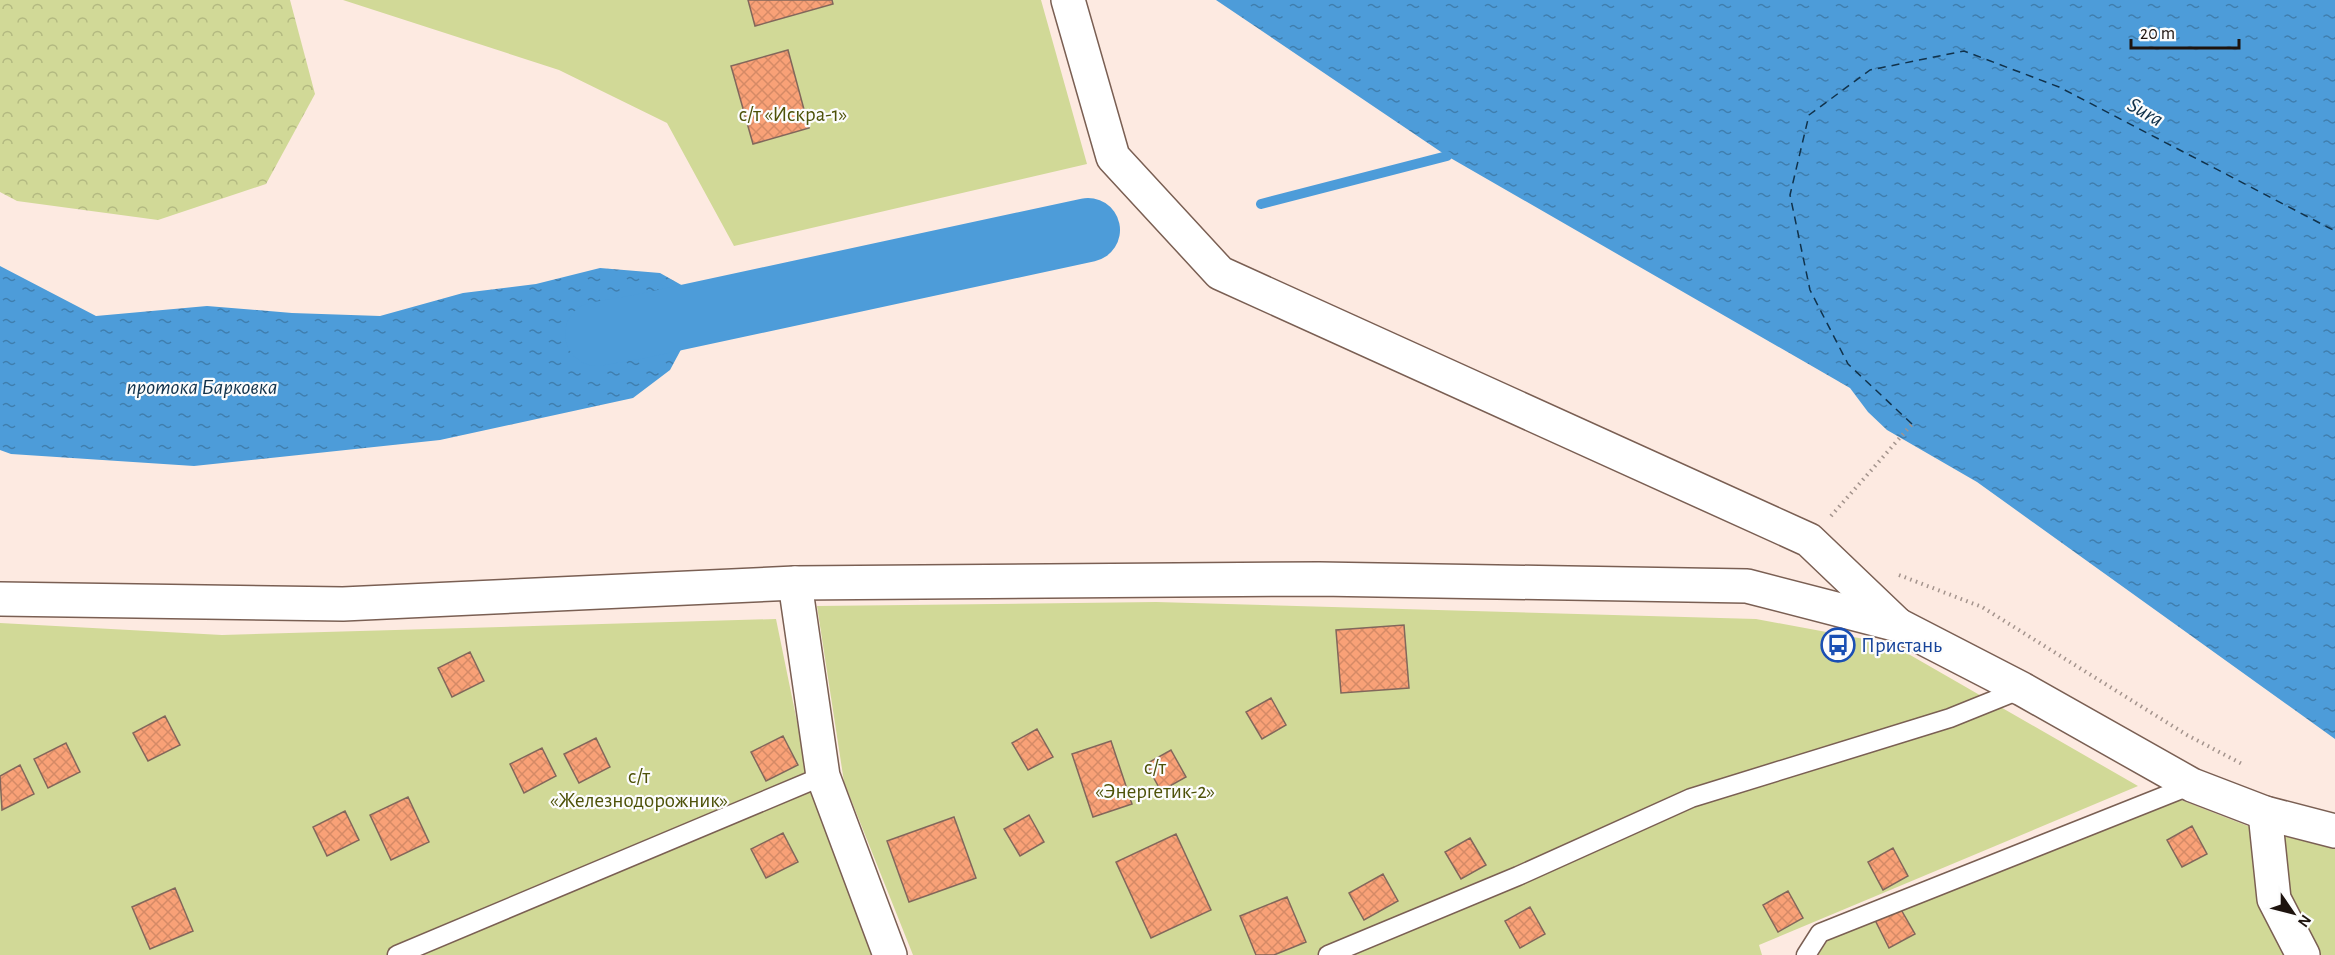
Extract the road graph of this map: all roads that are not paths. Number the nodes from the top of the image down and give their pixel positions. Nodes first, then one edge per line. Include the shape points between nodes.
1 (1068, 0) edge
2 (795, 584) junction
3 (0, 599) edge
4 (1898, 625) junction
5 (2022, 689) junction
6 (823, 776) junction
7 (2192, 785) junction
8 (2265, 813) junction
9 (2335, 831) edge
10 (397, 955) edge
11 (890, 955) edge
12 (1328, 955) edge
13 (1806, 955) edge
14 (2303, 955) edge

1 - 4 main road via 1113,157 1220,273 1809,540
2 - 3 main road via 343,604
2 - 4 main road via 1319,579 1748,586
2 - 6 main road
4 - 5 main road
5 - 7 main road
5 - 12 lane via 1950,718 1691,798
6 - 10 lane
6 - 11 main road
7 - 8 main road
7 - 13 lane via 1820,933
8 - 9 main road
8 - 14 main road via 2274,899

